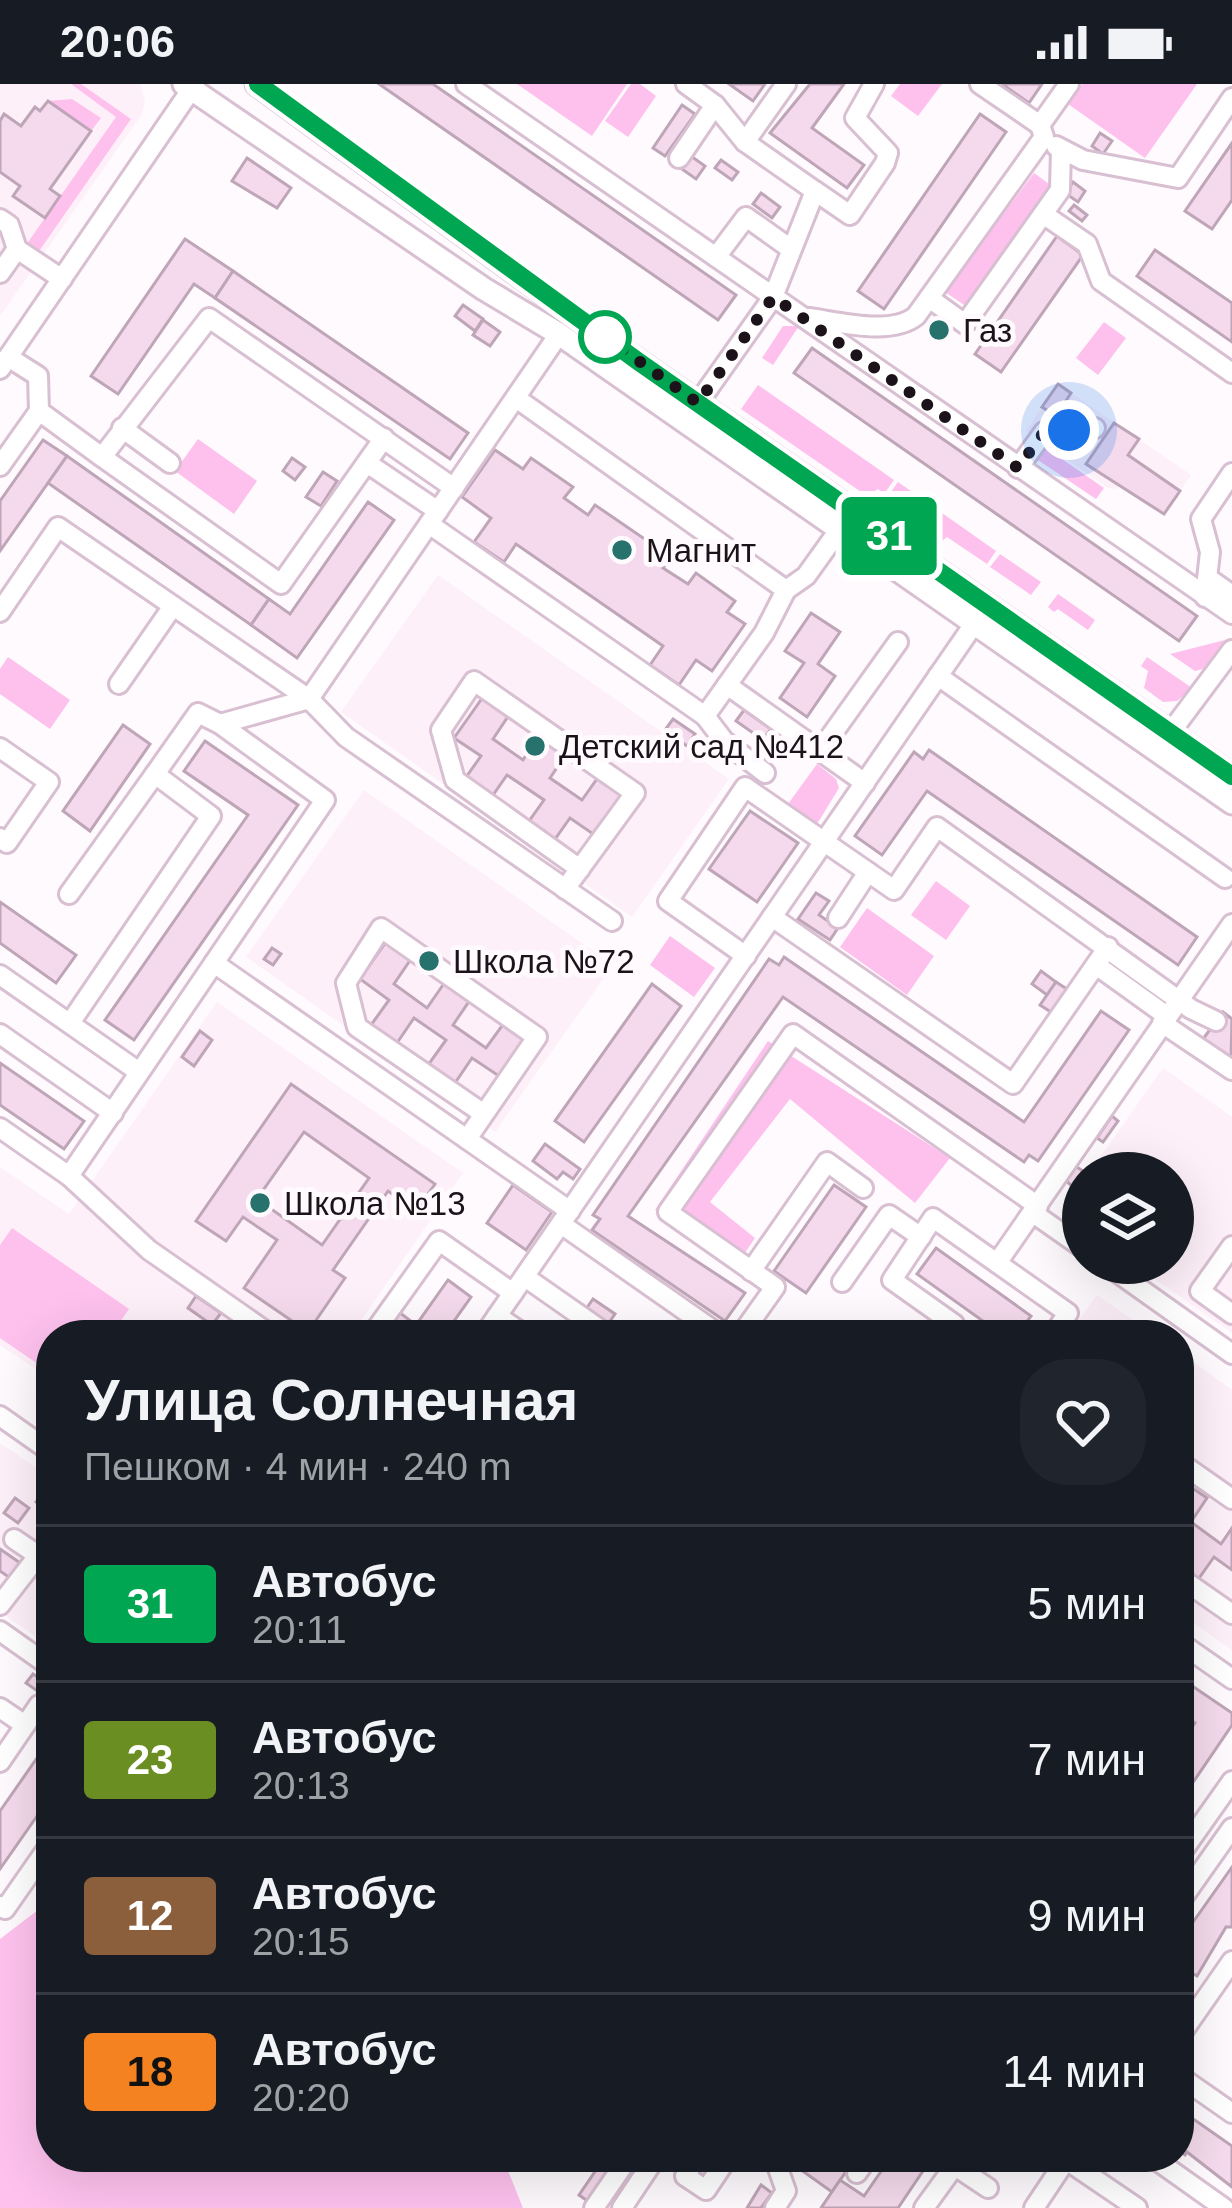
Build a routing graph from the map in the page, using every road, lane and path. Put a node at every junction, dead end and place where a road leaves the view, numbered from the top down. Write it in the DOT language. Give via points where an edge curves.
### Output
graph roads {
  1 [pos="257,84"];
  2 [pos="466,84"];
  3 [pos="686,84"];
  4 [pos="786,84"];
  5 [pos="874,84"];
  6 [pos="980,84"];
  7 [pos="1069,84"];
  8 [pos="190,86"];
  9 [pos="1232,98"];
  10 [pos="715,105"];
  11 [pos="1049,137"];
  12 [pos="746,142"];
  13 [pos="679,158"];
  14 [pos="815,191"];
  15 [pos="1043,214"];
  16 [pos="0,219"];
  17 [pos="17,249"];
  18 [pos="791,249"];
  19 [pos="716,256"];
  20 [pos="452,266"];
  21 [pos="512,271"];
  22 [pos="0,273"];
  23 [pos="62,279"];
  24 [pos="773,297"];
  25 [pos="928,298"];
  26 [pos="804,317"];
  27 [pos="559,334"];
  28 [pos="4,363"];
  29 [pos="1232,373"];
  30 [pos="516,398"];
  31 [pos="698,403"];
  32 [pos="39,411"];
  33 [pos="684,422"];
  34 [pos="122,428"];
  35 [pos="1095,428"];
  36 [pos="384,438"];
  37 [pos="102,457"];
  38 [pos="738,459"];
  39 [pos="783,462"];
  40 [pos="170,463"];
  41 [pos="367,463"];
  42 [pos="0,466"];
  43 [pos="1018,468"];
  44 [pos="1232,472"];
  45 [pos="454,488"];
  46 [pos="433,518"];
  47 [pos="838,530"];
  48 [pos="1207,587"];
  49 [pos="785,590"];
  50 [pos="1232,595"];
  51 [pos="173,606"];
  52 [pos="0,612"];
  53 [pos="1232,614"];
  54 [pos="974,624"];
  55 [pos="898,642"];
  56 [pos="1232,650"];
  57 [pos="938,676"];
  58 [pos="1057,682"];
  59 [pos="118,684"];
  60 [pos="727,686"];
  61 [pos="308,699"];
  62 [pos="705,716"];
  63 [pos="220,724"];
  64 [pos="1170,733"];
  65 [pos="0,748"];
  66 [pos="820,752"];
  67 [pos="1199,753"];
  68 [pos="765,773"];
  69 [pos="154,774"];
  70 [pos="1232,776"];
  71 [pos="865,783"];
  72 [pos="1232,803"];
  73 [pos="0,838"];
  74 [pos="824,842"];
  75 [pos="580,869"];
  76 [pos="868,872"];
  77 [pos="1225,878"];
  78 [pos="566,889"];
  79 [pos="69,894"];
  80 [pos="772,917"];
  81 [pos="838,918"];
  82 [pos="612,921"];
  83 [pos="1232,924"];
  84 [pos="1108,947"];
  85 [pos="746,956"];
  86 [pos="214,963"];
  87 [pos="1096,965"];
  88 [pos="0,975"];
  89 [pos="1170,1012"];
  90 [pos="70,1024"];
  91 [pos="1212,1027"];
  92 [pos="0,1034"];
  93 [pos="1232,1070"];
  94 [pos="139,1072"];
  95 [pos="113,1113"];
  96 [pos="484,1114"];
  97 [pos="0,1128"];
  98 [pos="466,1139"];
  99 [pos="69,1176"];
  100 [pos="863,1188"];
  101 [pos="1036,1209"];
  102 [pos="565,1217"];
  103 [pos="1062,1231"];
  104 [pos="921,1237"];
  105 [pos="1232,1246"];
  106 [pos="997,1263"];
  107 [pos="751,1270"];
  108 [pos="842,1282"];
  109 [pos="1134,1284"];
  110 [pos="519,1285"];
  111 [pos="1232,1314"];
  112 [pos="497,1316"];
  113 [pos="249,1320"];
  114 [pos="383,1320"];
  115 [pos="494,1320"];
  116 [pos="503,1320"];
  117 [pos="581,1320"];
  118 [pos="700,1320"];
  119 [pos="752,1320"];
  120 [pos="947,1320"];
  121 [pos="1062,1320"];
  122 [pos="1184,1320"];
  123 [pos="1194,1327"];
  124 [pos="1232,1354"];
  125 [pos="0,1416"];
  126 [pos="36,1441"];
  127 [pos="1194,1472"];
  128 [pos="1232,1499"];
  129 [pos="14,1539"];
  130 [pos="36,1554"];
  131 [pos="36,1559"];
  132 [pos="1194,1587"];
  133 [pos="2,1597"];
  134 [pos="1232,1614"];
  135 [pos="0,1631"];
  136 [pos="1194,1652"];
  137 [pos="36,1656"];
  138 [pos="1232,1679"];
  139 [pos="0,1708"];
  140 [pos="36,1709"];
  141 [pos="25,1725"];
  142 [pos="0,1762"];
  143 [pos="1232,1781"];
  144 [pos="1194,1825"];
  145 [pos="1232,1828"];
  146 [pos="1194,1841"];
  147 [pos="1213,1854"];
  148 [pos="36,1865"];
  149 [pos="1194,1881"];
  150 [pos="0,1906"];
  151 [pos="1232,1961"];
  152 [pos="1194,2015"];
  153 [pos="1194,2086"];
  154 [pos="1232,2113"];
  155 [pos="619,2172"];
  156 [pos="646,2172"];
  157 [pos="689,2172"];
  158 [pos="718,2172"];
  159 [pos="779,2172"];
  160 [pos="950,2172"];
  161 [pos="970,2172"];
  162 [pos="1056,2172"];
  163 [pos="1084,2172"];
  164 [pos="1173,2172"];
  165 [pos="988,2188"];
  166 [pos="594,2208"];
  167 [pos="622,2208"];
  168 [pos="776,2208"];
  169 [pos="925,2208"];
  170 [pos="1034,2208"];
  171 [pos="1137,2208"];
  172 [pos="1224,2208"];
  1 -- 21 [label="main road"];
  2 -- 19 [label="street"];
  3 -- 10 [label="street"];
  4 -- 12 [label="street"];
  5 -- 14 [label="street" via="855,118 888,153 885,163 850,215"];
  6 -- 11 [label="street"];
  7 -- 11 [label="street"];
  8 -- 20 [label="main road"];
  8 -- 23 [label="street"];
  9 -- 11 [label="street" via="1178,178 1083,160"];
  10 -- 12 [label="street"];
  10 -- 13 [label="street"];
  11 -- 15 [label="street" via="1060,190"];
  11 -- 25 [label="street"];
  12 -- 14 [label="street"];
  14 -- 18 [label="street"];
  15 -- 25 [label="street" via="965,324"];
  15 -- 29 [label="street" via="1087,244 1101,281"];
  16 -- 17 [label="street"];
  17 -- 22 [label="street"];
  17 -- 23 [label="street"];
  18 -- 19 [label="street" via="746,217"];
  18 -- 24 [label="street"];
  19 -- 24 [label="street"];
  20 -- 21 [label="main road" via="506,287"];
  20 -- 27 [label="main road"];
  21 -- 31 [label="main road"];
  23 -- 28 [label="street"];
  24 -- 26 [label="street"];
  24 -- 31 [label="street"];
  25 -- 26 [label="street" via="904,326"];
  26 -- 43 [label="street"];
  27 -- 30 [label="street"];
  27 -- 33 [label="main road"];
  28 -- 32 [label="street" via="38,376"];
  30 -- 45 [label="street"];
  30 -- 49 [label="street"];
  31 -- 33 [label="main road"];
  31 -- 39 [label="main road"];
  32 -- 37 [label="street"];
  32 -- 42 [label="street"];
  33 -- 38 [label="main road"];
  34 -- 36 [label="street" via="209,318"];
  34 -- 37 [label="street"];
  34 -- 40 [label="street"];
  35 -- 43 [label="street" via="1044,432"];
  36 -- 41 [label="street"];
  36 -- 45 [label="street"];
  37 -- 41 [label="street" via="281,584"];
  38 -- 39 [label="main road" via="730,448 739,441"];
  38 -- 47 [label="main road"];
  39 -- 64 [label="main road"];
  41 -- 46 [label="street"];
  43 -- 48 [label="street"];
  44 -- 48 [label="street" via="1201,519"];
  45 -- 46 [label="street"];
  46 -- 61 [label="street"];
  46 -- 62 [label="street"];
  47 -- 49 [label="street" via="806,576"];
  47 -- 54 [label="main road"];
  48 -- 50 [label="street"];
  48 -- 53 [label="street"];
  49 -- 60 [label="street"];
  51 -- 52 [label="street" via="58,527"];
  51 -- 59 [label="street"];
  51 -- 61 [label="street"];
  54 -- 57 [label="street"];
  54 -- 58 [label="main road"];
  55 -- 66 [label="street"];
  56 -- 64 [label="street"];
  57 -- 71 [label="street"];
  57 -- 77 [label="street"];
  58 -- 67 [label="main road" via="1058,668"];
  58 -- 72 [label="main road"];
  60 -- 62 [label="street"];
  60 -- 66 [label="street"];
  61 -- 63 [label="street"];
  61 -- 78 [label="street" via="346,737"];
  62 -- 68 [label="street"];
  63 -- 69 [label="street" via="198,713"];
  63 -- 86 [label="street" via="326,800"];
  64 -- 67 [label="main road"];
  65 -- 73 [label="street" via="49,782 7,843"];
  66 -- 71 [label="street"];
  67 -- 70 [label="main road"];
  69 -- 79 [label="street"];
  69 -- 90 [label="street" via="211,816"];
  71 -- 74 [label="street"];
  74 -- 76 [label="street"];
  74 -- 80 [label="street"];
  74 -- 85 [label="street" via="745,787 668,901"];
  75 -- 75 [label="street" via="635,793 474,681 441,730 455,780"];
  75 -- 78 [label="street"];
  76 -- 81 [label="street"];
  76 -- 84 [label="street" via="894,890 937,827"];
  78 -- 82 [label="street"];
  80 -- 85 [label="street"];
  80 -- 87 [label="street" via="1013,1084"];
  83 -- 89 [label="street"];
  84 -- 87 [label="street"];
  84 -- 89 [label="street"];
  85 -- 102 [label="street"];
  86 -- 94 [label="street"];
  86 -- 98 [label="street"];
  87 -- 89 [label="street"];
  88 -- 90 [label="street"];
  89 -- 91 [label="street"];
  89 -- 93 [label="street"];
  89 -- 101 [label="street"];
  90 -- 94 [label="street"];
  92 -- 95 [label="street"];
  94 -- 95 [label="street"];
  95 -- 99 [label="street"];
  96 -- 96 [label="street" via="537,1037 381,928 346,983 358,1027"];
  96 -- 98 [label="street"];
  97 -- 99 [label="street"];
  98 -- 102 [label="street"];
  99 -- 113 [label="street" via="149,1250"];
  100 -- 107 [label="street" via="827,1162"];
  101 -- 103 [label="street"];
  101 -- 106 [label="street"];
  101 -- 107 [label="street" via="793,1034 668,1212"];
  102 -- 110 [label="street"];
  102 -- 118 [label="street"];
  104 -- 106 [label="street" via="933,1219"];
  104 -- 108 [label="street" via="889,1215"];
  104 -- 120 [label="street" via="892,1280"];
  105 -- 111 [label="street" via="1200,1291"];
  106 -- 121 [label="street" via="1068,1312"];
  107 -- 119 [label="street" via="775,1287"];
  109 -- 122 [label="street"];
  110 -- 112 [label="street"];
  110 -- 114 [label="street" via="440,1241"];
  110 -- 117 [label="street"];
  112 -- 115 [label="street"];
  112 -- 116 [label="street"];
  123 -- 124 [label="street"];
  125 -- 126 [label="street"];
  127 -- 128 [label="street"];
  129 -- 130 [label="street"];
  131 -- 133 [label="street"];
  132 -- 134 [label="street"];
  135 -- 137 [label="street"];
  136 -- 138 [label="street"];
  139 -- 141 [label="street"];
  140 -- 141 [label="street"];
  141 -- 142 [label="street"];
  143 -- 144 [label="street"];
  145 -- 147 [label="street"];
  146 -- 147 [label="street"];
  147 -- 149 [label="street"];
  148 -- 150 [label="street"];
  151 -- 152 [label="street"];
  153 -- 154 [label="street"];
  155 -- 166 [label="street"];
  156 -- 167 [label="street"];
  157 -- 158 [label="street" via="706,2190"];
  159 -- 168 [label="street" via="786,2191"];
  160 -- 169 [label="street"];
  161 -- 165 [label="street"];
  162 -- 170 [label="street"];
  163 -- 171 [label="street"];
  164 -- 172 [label="street"];
}
